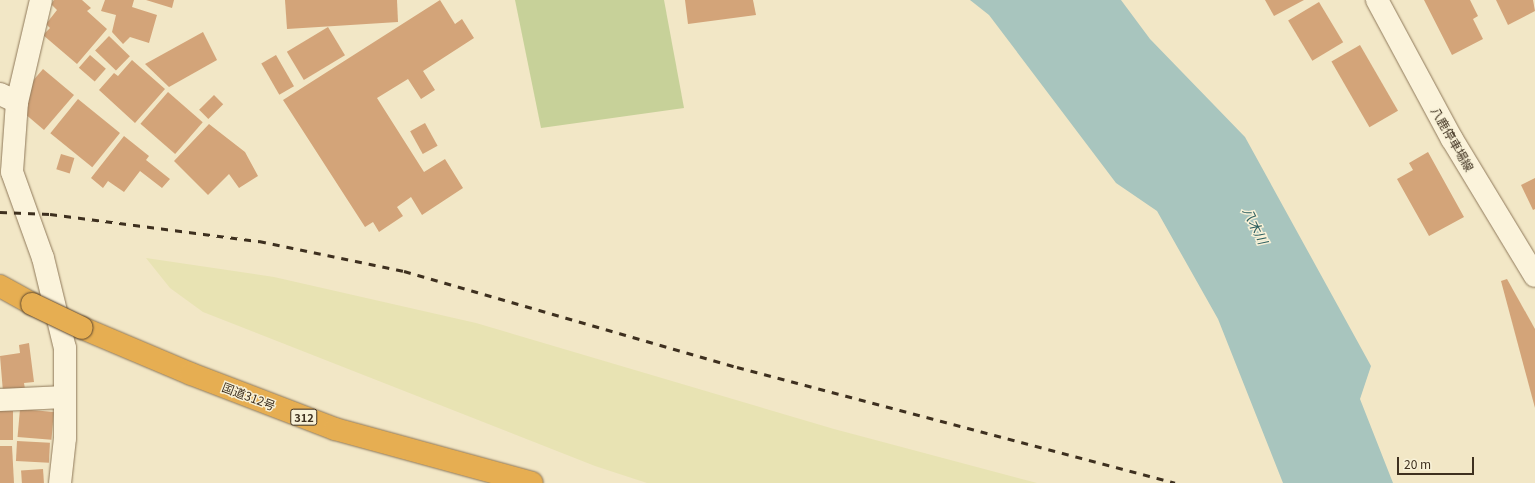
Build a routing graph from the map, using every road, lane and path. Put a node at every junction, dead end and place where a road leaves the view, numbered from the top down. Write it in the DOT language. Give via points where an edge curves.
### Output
graph roads {
  1 [pos="41,0"];
  2 [pos="1377,0"];
  3 [pos="9,98"];
  4 [pos="6,174"];
  5 [pos="1535,276"];
  6 [pos="0,286"];
  7 [pos="65,397"];
  8 [pos="0,400"];
  9 [pos="60,483"];
  10 [pos="532,483"];
  1 -- 3 [label="street"];
  2 -- 5 [label="street, 八鹿停車場線" via="1452,139"];
  3 -- 4 [label="street"];
  4 -- 7 [label="street" via="43,258 65,348"];
  6 -- 10 [label="highway, 国道312号 / 312, bridge" via="82,328 191,374 335,429"];
  7 -- 8 [label="street"];
  7 -- 9 [label="street" via="65,438"];
}
